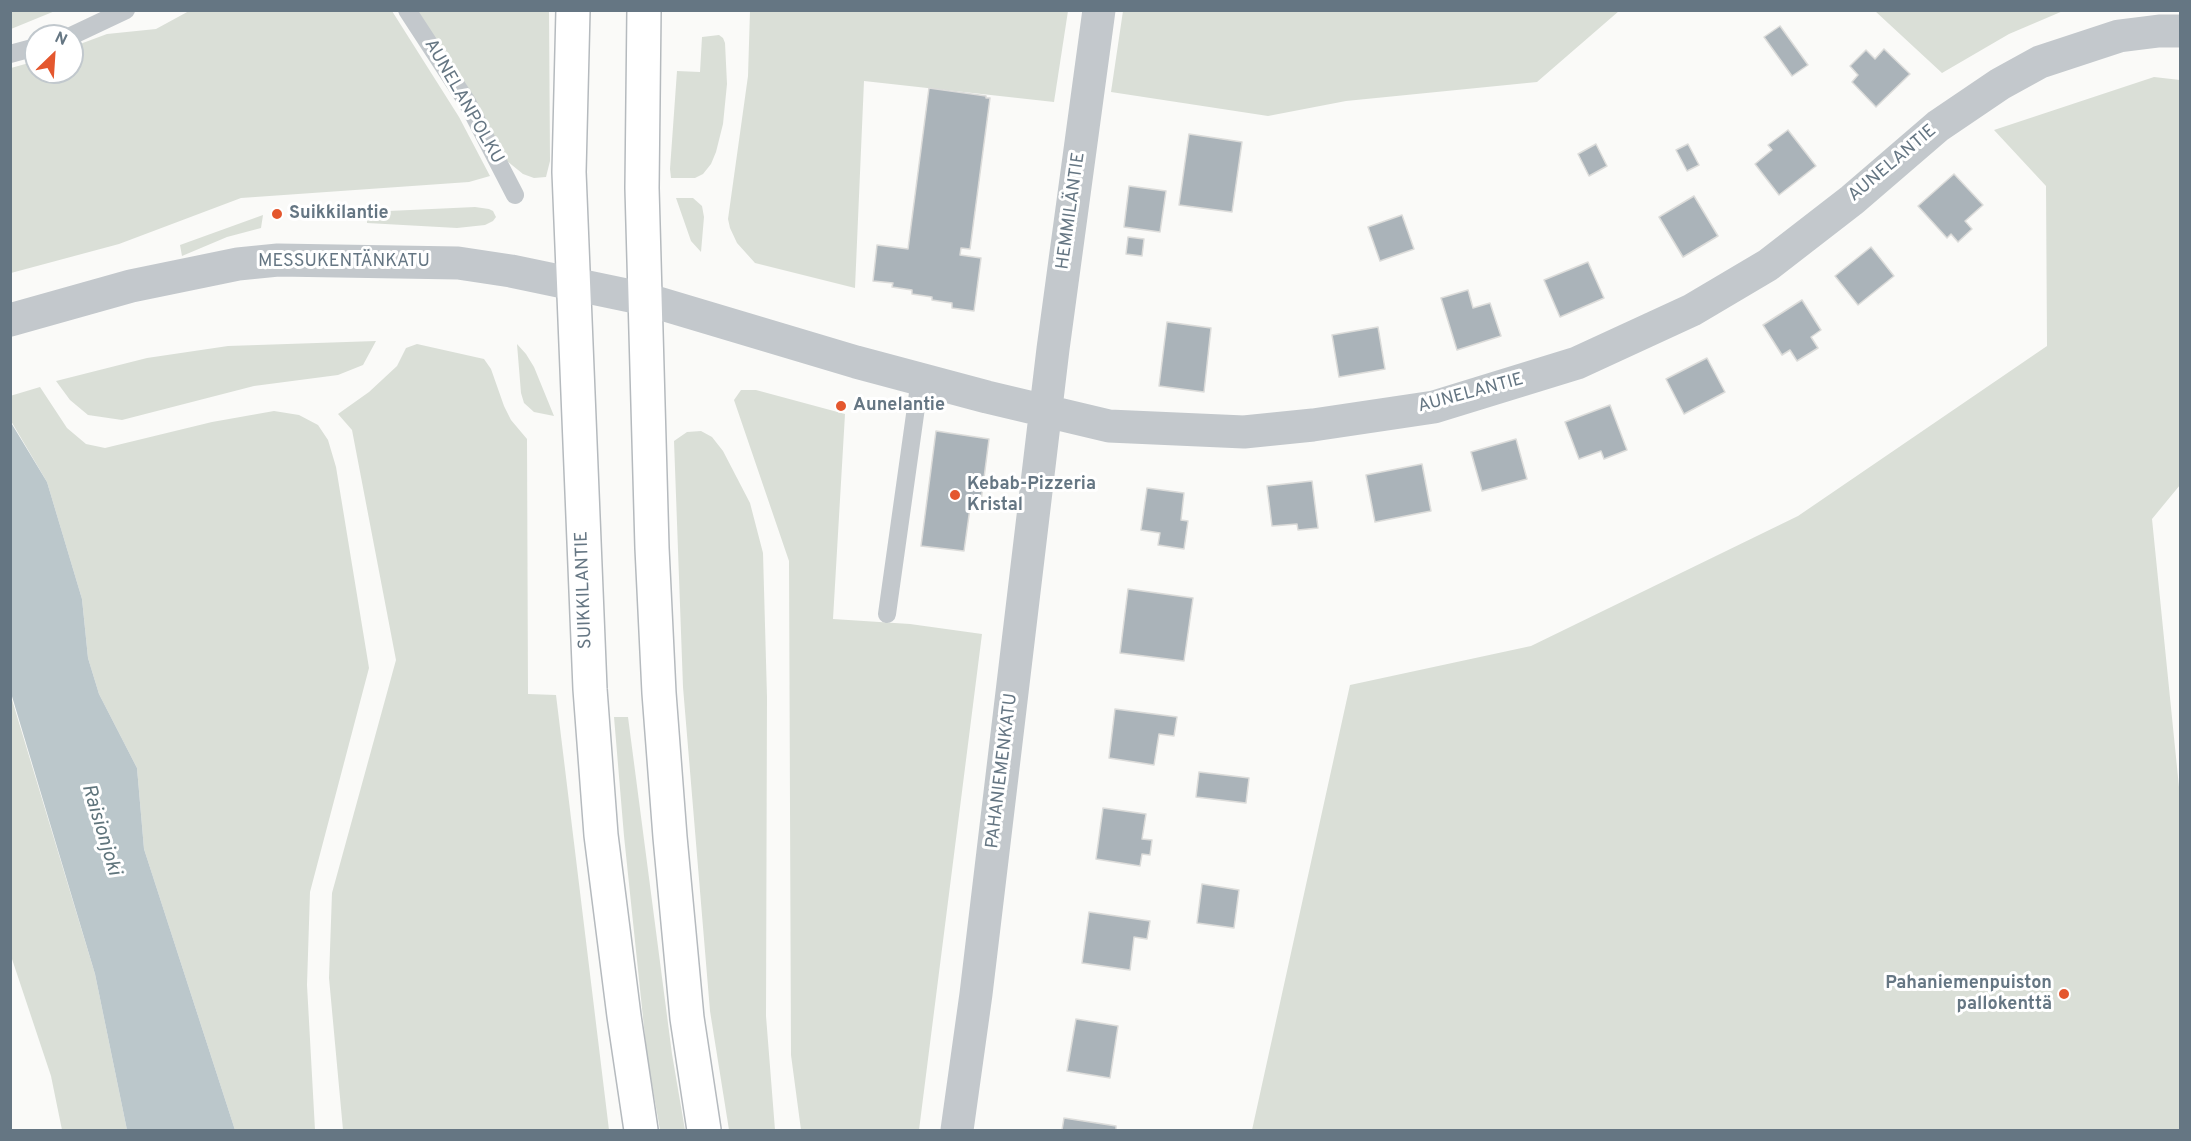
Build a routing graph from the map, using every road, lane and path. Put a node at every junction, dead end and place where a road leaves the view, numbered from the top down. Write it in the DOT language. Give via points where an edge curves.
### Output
graph roads {
  1 [pos="126,10"];
  2 [pos="407,10"];
  3 [pos="573,10"];
  4 [pos="644,10"];
  5 [pos="1099,10"];
  6 [pos="84,30"];
  7 [pos="2181,31"];
  8 [pos="515,195"];
  9 [pos="573,284"];
  10 [pos="645,299"];
  11 [pos="10,320"];
  12 [pos="920,379"];
  13 [pos="1046,411"];
  14 [pos="887,614"];
  15 [pos="641,1131"];
  16 [pos="704,1131"];
  17 [pos="957,1131"];
  1 -- 6 [label="lane"];
  2 -- 8 [label="lane, AUNELANPOLKU" via="467,102"];
  3 -- 9 [label="main road, SUIKKILANTIE" via="569,172"];
  4 -- 10 [label="main road"];
  5 -- 13 [label="street, HEMMILÄNTIE"];
  7 -- 13 [label="street, AUNELANTIE" via="2119,36 2040,62 1938,126 1852,200 1767,265 1692,310 1577,363 1434,407 1244,432 1109,426"];
  9 -- 10 [label="street, MESSUKENTÄNKATU"];
  9 -- 11 [label="street, MESSUKENTÄNKATU" via="458,262 295,260 238,264 131,286"];
  9 -- 15 [label="main road, SUIKKILANTIE" via="589,678 601,835"];
  10 -- 12 [label="street, AUNELANTIE"];
  10 -- 16 [label="main road" via="660,704 686,1007"];
  12 -- 13 [label="street, AUNELANTIE"];
  12 -- 14 [label="lane"];
  13 -- 17 [label="street, PAHANIEMENKATU"];
}
